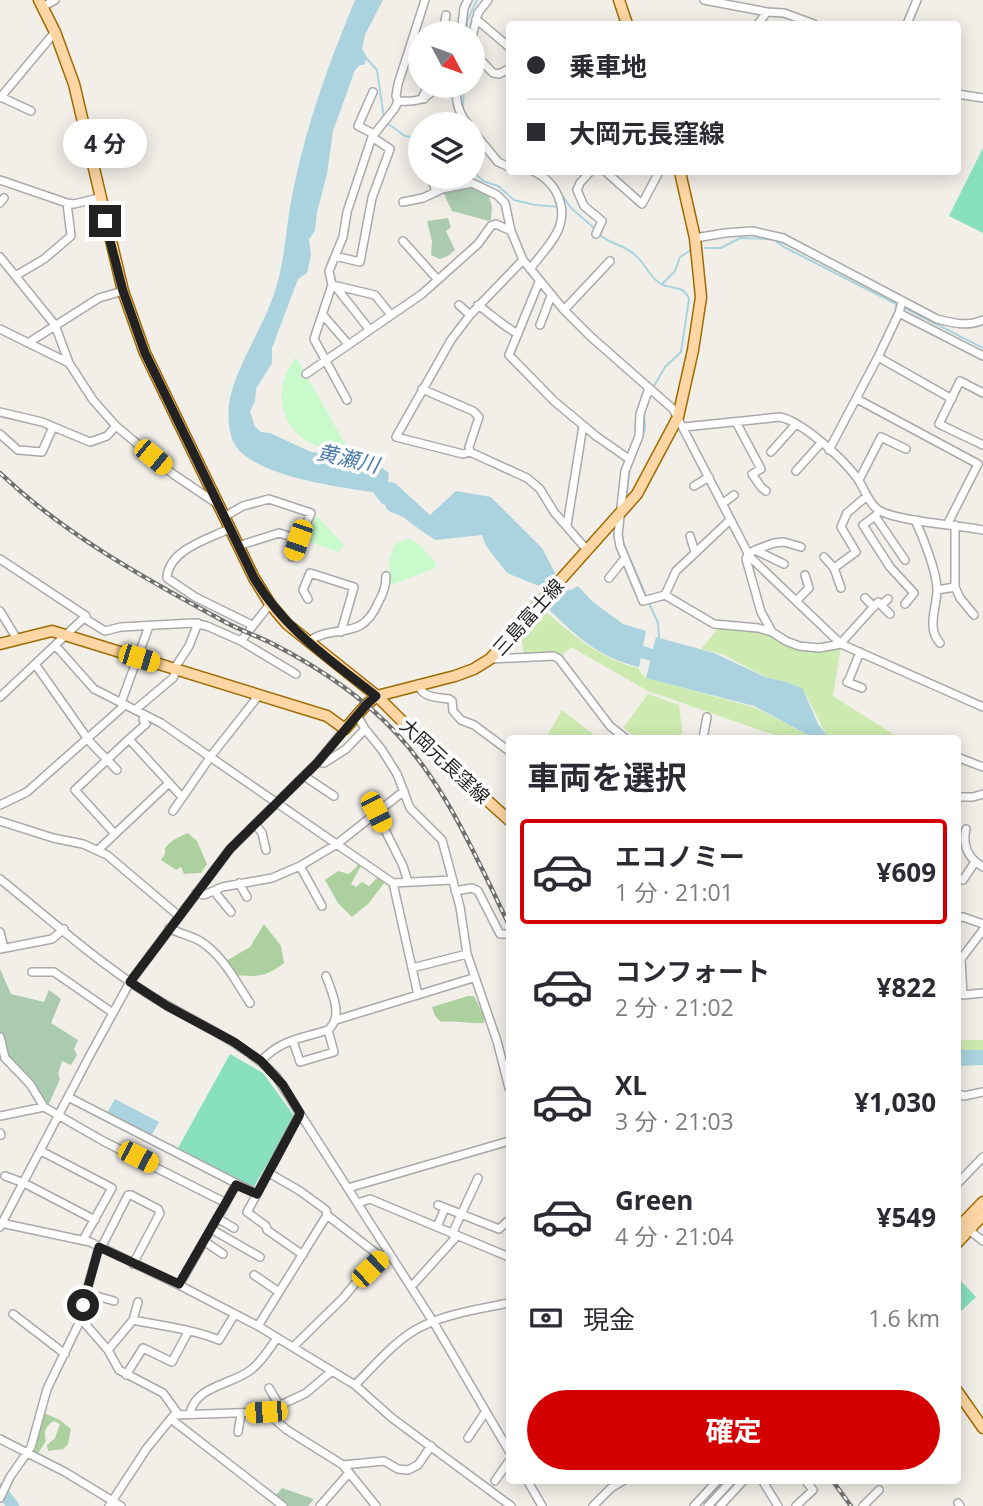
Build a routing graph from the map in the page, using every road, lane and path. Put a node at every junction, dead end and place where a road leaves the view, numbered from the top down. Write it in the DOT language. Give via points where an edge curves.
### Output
graph roads {
  1 [pos="55,0"];
  2 [pos="425,0"];
  3 [pos="468,0"];
  4 [pos="488,0"];
  5 [pos="619,0"];
  6 [pos="704,0"];
  7 [pos="917,0"];
  8 [pos="41,3"];
  9 [pos="767,12"];
  10 [pos="446,15"];
  11 [pos="476,19"];
  12 [pos="445,21"];
  13 [pos="462,21"];
  14 [pos="626,21"];
  15 [pos="760,21"];
  16 [pos="806,21"];
  17 [pos="908,21"];
  18 [pos="55,32"];
  19 [pos="506,44"];
  20 [pos="485,65"];
  21 [pos="506,70"];
  22 [pos="373,92"];
  23 [pos="961,95"];
  24 [pos="0,98"];
  25 [pos="983,98"];
  26 [pos="424,99"];
  27 [pos="398,101"];
  28 [pos="31,111"];
  29 [pos="373,135"];
  30 [pos="485,146"];
  31 [pos="506,166"];
  32 [pos="539,175"];
  33 [pos="588,175"];
  34 [pos="609,175"];
  35 [pos="657,175"];
  36 [pos="681,175"];
  37 [pos="0,180"];
  38 [pos="435,189"];
  39 [pos="436,192"];
  40 [pos="99,198"];
  41 [pos="403,202"];
  42 [pos="68,203"];
  43 [pos="511,231"];
  44 [pos="596,234"];
  45 [pos="695,238"];
  46 [pos="402,241"];
  47 [pos="335,256"];
  48 [pos="0,257"];
  49 [pos="523,260"];
  50 [pos="610,261"];
  51 [pos="530,269"];
  52 [pos="17,275"];
  53 [pos="438,280"];
  54 [pos="539,282"];
  55 [pos="335,286"];
  56 [pos="123,291"];
  57 [pos="551,296"];
  58 [pos="902,301"];
  59 [pos="459,305"];
  60 [pos="478,305"];
  61 [pos="564,310"];
  62 [pos="899,313"];
  63 [pos="470,314"];
  64 [pos="323,315"];
  65 [pos="391,315"];
  66 [pos="982,322"];
  67 [pos="55,325"];
  68 [pos="540,325"];
  69 [pos="0,329"];
  70 [pos="369,329"];
  71 [pos="518,334"];
  72 [pos="28,343"];
  73 [pos="348,344"];
  74 [pos="983,356"];
  75 [pos="878,357"];
  76 [pos="326,360"];
  77 [pos="69,363"];
  78 [pos="306,374"];
  79 [pos="649,388"];
  80 [pos="422,389"];
  81 [pos="983,393"];
  82 [pos="857,399"];
  83 [pos="952,399"];
  84 [pos="347,400"];
  85 [pos="0,412"];
  86 [pos="678,417"];
  87 [pos="736,422"];
  88 [pos="796,424"];
  89 [pos="116,426"];
  90 [pos="583,426"];
  91 [pos="53,427"];
  92 [pos="684,427"];
  93 [pos="0,434"];
  94 [pos="821,443"];
  95 [pos="983,445"];
  96 [pos="906,449"];
  97 [pos="829,450"];
  98 [pos="470,452"];
  99 [pos="771,452"];
  100 [pos="629,459"];
  101 [pos="796,471"];
  102 [pos="709,477"];
  103 [pos="859,480"];
  104 [pos="694,486"];
  105 [pos="766,491"];
  106 [pos="734,495"];
  107 [pos="867,496"];
  108 [pos="216,503"];
  109 [pos="722,504"];
  110 [pos="623,510"];
  111 [pos="877,513"];
  112 [pos="224,517"];
  113 [pos="730,520"];
  114 [pos="915,520"];
  115 [pos="951,524"];
  116 [pos="566,525"];
  117 [pos="229,529"];
  118 [pos="983,530"];
  119 [pos="690,536"];
  120 [pos="298,540"];
  121 [pos="238,546"];
  122 [pos="801,547"];
  123 [pos="695,552"];
  124 [pos="752,552"];
  125 [pos="584,554"];
  126 [pos="292,557"];
  127 [pos="824,557"];
  128 [pos="0,558"];
  129 [pos="625,558"];
  130 [pos="905,560"];
  131 [pos="783,564"];
  132 [pos="834,568"];
  133 [pos="805,575"];
  134 [pos="386,576"];
  135 [pos="609,578"];
  136 [pos="955,587"];
  137 [pos="841,588"];
  138 [pos="937,590"];
  139 [pos="665,595"];
  140 [pos="865,598"];
  141 [pos="308,599"];
  142 [pos="888,599"];
  143 [pos="796,600"];
  144 [pos="270,604"];
  145 [pos="905,604"];
  146 [pos="878,606"];
  147 [pos="0,611"];
  148 [pos="890,614"];
  149 [pos="974,615"];
  150 [pos="84,618"];
  151 [pos="198,623"];
  152 [pos="252,625"];
  153 [pos="149,626"];
  154 [pos="341,632"];
  155 [pos="772,632"];
  156 [pos="66,635"];
  157 [pos="17,639"];
  158 [pos="241,641"];
  159 [pos="308,642"];
  160 [pos="841,643"];
  161 [pos="940,643"];
  162 [pos="0,644"];
  163 [pos="55,645"];
  164 [pos="860,652"];
  165 [pos="139,658"];
  166 [pos="490,659"];
  167 [pos="35,664"];
  168 [pos="176,669"];
  169 [pos="296,674"];
  170 [pos="418,684"];
  171 [pos="862,688"];
  172 [pos="259,695"];
  173 [pos="376,696"];
  174 [pos="0,697"];
  175 [pos="123,704"];
  176 [pos="983,707"];
  177 [pos="135,710"];
  178 [pos="145,715"];
  179 [pos="357,715"];
  180 [pos="707,717"];
  181 [pos="345,729"];
  182 [pos="365,729"];
  183 [pos="621,735"];
  184 [pos="704,735"];
  185 [pos="88,738"];
  186 [pos="129,739"];
  187 [pos="506,749"];
  188 [pos="211,756"];
  189 [pos="107,759"];
  190 [pos="961,759"];
  191 [pos="318,762"];
  192 [pos="983,767"];
  193 [pos="117,770"];
  194 [pos="304,776"];
  195 [pos="169,783"];
  196 [pos="404,792"];
  197 [pos="983,794"];
  198 [pos="334,796"];
  199 [pos="182,797"];
  200 [pos="961,797"];
  201 [pos="276,802"];
  202 [pos="0,805"];
  203 [pos="173,811"];
  204 [pos="376,812"];
  205 [pos="506,817"];
  206 [pos="0,821"];
  207 [pos="255,824"];
  208 [pos="965,829"];
  209 [pos="115,834"];
  210 [pos="337,844"];
  211 [pos="99,850"];
  212 [pos="266,850"];
  213 [pos="975,862"];
  214 [pos="300,866"];
  215 [pos="983,867"];
  216 [pos="452,880"];
  217 [pos="963,880"];
  218 [pos="1,882"];
  219 [pos="408,882"];
  220 [pos="239,883"];
  221 [pos="393,883"];
  222 [pos="214,891"];
  223 [pos="455,891"];
  224 [pos="196,893"];
  225 [pos="247,897"];
  226 [pos="322,906"];
  227 [pos="231,912"];
  228 [pos="179,916"];
  229 [pos="961,917"];
  230 [pos="983,924"];
  231 [pos="169,928"];
  232 [pos="64,929"];
  233 [pos="983,930"];
  234 [pos="0,932"];
  235 [pos="506,934"];
  236 [pos="2,949"];
  237 [pos="467,954"];
  238 [pos="412,968"];
  239 [pos="32,972"];
  240 [pos="326,976"];
  241 [pos="473,978"];
  242 [pos="130,982"];
  243 [pos="983,993"];
  244 [pos="418,995"];
  245 [pos="250,1003"];
  246 [pos="113,1013"];
  247 [pos="336,1020"];
  248 [pos="328,1030"];
  249 [pos="0,1037"];
  250 [pos="293,1041"];
  251 [pos="2,1059"];
  252 [pos="261,1061"];
  253 [pos="506,1076"];
  254 [pos="983,1092"];
  255 [pos="961,1095"];
  256 [pos="68,1097"];
  257 [pos="44,1107"];
  258 [pos="300,1113"];
  259 [pos="0,1116"];
  260 [pos="59,1116"];
  261 [pos="506,1142"];
  262 [pos="41,1151"];
  263 [pos="983,1157"];
  264 [pos="269,1173"];
  265 [pos="5,1176"];
  266 [pos="478,1178"];
  267 [pos="961,1180"];
  268 [pos="24,1183"];
  269 [pos="236,1185"];
  270 [pos="348,1188"];
  271 [pos="257,1194"];
  272 [pos="983,1202"];
  273 [pos="226,1203"];
  274 [pos="358,1203"];
  275 [pos="460,1214"];
  276 [pos="327,1215"];
  277 [pos="983,1215"];
  278 [pos="217,1218"];
  279 [pos="95,1220"];
  280 [pos="506,1223"];
  281 [pos="1,1224"];
  282 [pos="961,1226"];
  283 [pos="437,1227"];
  284 [pos="233,1228"];
  285 [pos="211,1229"];
  286 [pos="454,1235"];
  287 [pos="983,1239"];
  288 [pos="83,1240"];
  289 [pos="204,1241"];
  290 [pos="100,1247"];
  291 [pos="223,1254"];
  292 [pos="303,1255"];
  293 [pos="385,1255"];
  294 [pos="506,1256"];
  295 [pos="260,1257"];
  296 [pos="133,1264"];
  297 [pos="254,1275"];
  298 [pos="179,1284"];
  299 [pos="411,1287"];
  300 [pos="279,1292"];
  301 [pos="86,1293"];
  302 [pos="114,1301"];
  303 [pos="138,1303"];
  304 [pos="506,1304"];
  305 [pos="13,1314"];
  306 [pos="235,1314"];
  307 [pos="81,1320"];
  308 [pos="133,1320"];
  309 [pos="434,1323"];
  310 [pos="258,1326"];
  311 [pos="188,1332"];
  312 [pos="277,1338"];
  313 [pos="293,1347"];
  314 [pos="108,1350"];
  315 [pos="65,1354"];
  316 [pos="332,1371"];
  317 [pos="126,1375"];
  318 [pos="355,1385"];
  319 [pos="269,1388"];
  320 [pos="961,1397"];
  321 [pos="279,1405"];
  322 [pos="266,1412"];
  323 [pos="190,1413"];
  324 [pos="241,1414"];
  325 [pos="484,1414"];
  326 [pos="179,1415"];
  327 [pos="171,1419"];
  328 [pos="983,1428"];
  329 [pos="238,1432"];
  330 [pos="468,1438"];
  331 [pos="0,1439"];
  332 [pos="431,1446"];
  333 [pos="506,1446"];
  334 [pos="28,1454"];
  335 [pos="343,1465"];
  336 [pos="506,1465"];
  337 [pos="348,1474"];
  338 [pos="495,1481"];
  339 [pos="529,1484"];
  340 [pos="618,1484"];
  341 [pos="714,1484"];
  342 [pos="728,1484"];
  343 [pos="740,1484"];
  344 [pos="764,1484"];
  345 [pos="808,1484"];
  346 [pos="879,1490"];
  347 [pos="0,1498"];
  348 [pos="111,1503"];
  349 [pos="598,1504"];
  350 [pos="121,1506"];
  351 [pos="283,1506"];
  352 [pos="320,1506"];
  353 [pos="376,1506"];
  354 [pos="511,1506"];
  355 [pos="542,1506"];
  356 [pos="694,1506"];
  357 [pos="708,1506"];
  358 [pos="720,1506"];
  359 [pos="778,1506"];
  360 [pos="796,1506"];
  361 [pos="863,1506"];
  1 -- 8 [label="street"];
  2 -- 27 [label="street" via="398,85"];
  3 -- 13 [label="street"];
  4 -- 11 [label="street"];
  5 -- 14 [label="main road"];
  6 -- 9 [label="street"];
  7 -- 17 [label="street"];
  8 -- 18 [label="main road, 大岡元長窪線"];
  9 -- 15 [label="street"];
  9 -- 16 [label="street"];
  10 -- 12 [label="street"];
  11 -- 19 [label="street"];
  18 -- 24 [label="street"];
  18 -- 40 [label="main road, 大岡元長窪線" via="74,84"];
  20 -- 21 [label="street" via="493,73"];
  22 -- 29 [label="street" via="358,126"];
  23 -- 25 [label="street"];
  24 -- 28 [label="street"];
  26 -- 27 [label="street"];
  27 -- 29 [label="street"];
  29 -- 47 [label="street"];
  29 -- 47 [label="street" via="390,149 372,198 360,262"];
  30 -- 31 [label="street"];
  32 -- 51 [label="street" via="551,185 564,212 556,234"];
  33 -- 44 [label="street" via="577,190 584,206 602,221"];
  34 -- 35 [label="street" via="642,204"];
  36 -- 45 [label="main road, 三島富士線"];
  37 -- 42 [label="street"];
  38 -- 39 [label="street"];
  39 -- 41 [label="street"];
  39 -- 43 [label="street" via="472,183 505,203"];
  40 -- 42 [label="street"];
  40 -- 56 [label="main road, 大岡元長窪線"];
  42 -- 52 [label="street" via="71,236"];
  43 -- 49 [label="street"];
  43 -- 53 [label="street" via="491,226"];
  45 -- 58 [label="street" via="752,231 783,238"];
  45 -- 86 [label="main road, 三島富士線" via="701,277 699,320"];
  46 -- 53 [label="street"];
  47 -- 55 [label="street" via="329,271"];
  48 -- 52 [label="street"];
  49 -- 51 [label="street"];
  49 -- 60 [label="street"];
  50 -- 61 [label="street"];
  51 -- 54 [label="street"];
  52 -- 67 [label="street"];
  53 -- 65 [label="street"];
  54 -- 57 [label="street"];
  54 -- 71 [label="street"];
  55 -- 64 [label="street"];
  55 -- 65 [label="street" via="375,295"];
  55 -- 70 [label="street"];
  56 -- 67 [label="street" via="99,298"];
  56 -- 108 [label="main road, 大岡元長窪線" via="145,353"];
  57 -- 61 [label="street"];
  57 -- 68 [label="street"];
  58 -- 62 [label="street"];
  58 -- 66 [label="street" via="937,319 973,325"];
  59 -- 63 [label="street"];
  60 -- 63 [label="street"];
  60 -- 71 [label="street"];
  61 -- 79 [label="street"];
  62 -- 74 [label="street"];
  62 -- 75 [label="street"];
  63 -- 80 [label="street"];
  64 -- 73 [label="street"];
  64 -- 76 [label="street" via="314,339"];
  65 -- 70 [label="street"];
  67 -- 72 [label="street"];
  67 -- 77 [label="street"];
  69 -- 72 [label="street"];
  70 -- 73 [label="street"];
  71 -- 90 [label="street" via="509,355"];
  72 -- 77 [label="street"];
  73 -- 76 [label="street"];
  75 -- 82 [label="street"];
  75 -- 83 [label="street"];
  76 -- 78 [label="street"];
  76 -- 84 [label="street"];
  77 -- 89 [label="street"];
  79 -- 86 [label="street"];
  79 -- 100 [label="street"];
  80 -- 98 [label="street" via="479,417"];
  80 -- 98 [label="street" via="396,437"];
  81 -- 83 [label="street" via="960,381"];
  82 -- 97 [label="street"];
  82 -- 115 [label="street" via="978,464"];
  83 -- 95 [label="street" via="939,424"];
  85 -- 91 [label="street"];
  86 -- 92 [label="street"];
  86 -- 110 [label="main road, 三島富士線" via="644,484"];
  87 -- 88 [label="street" via="780,417"];
  87 -- 92 [label="street"];
  87 -- 105 [label="street" via="761,469 752,474"];
  88 -- 94 [label="street"];
  88 -- 99 [label="street"];
  89 -- 91 [label="street" via="107,436 90,442"];
  89 -- 108 [label="street"];
  90 -- 100 [label="street"];
  90 -- 116 [label="street"];
  91 -- 93 [label="street" via="42,452 18,450"];
  92 -- 102 [label="street"];
  94 -- 97 [label="street"];
  94 -- 101 [label="street"];
  96 -- 103 [label="street" via="881,437"];
  97 -- 103 [label="street"];
  98 -- 116 [label="street" via="527,478"];
  100 -- 110 [label="street"];
  102 -- 104 [label="street"];
  102 -- 109 [label="street"];
  103 -- 107 [label="street"];
  106 -- 109 [label="street"];
  107 -- 111 [label="street"];
  107 -- 132 [label="street" via="847,513 841,527 856,552"];
  108 -- 112 [label="main road, 大岡元長窪線"];
  109 -- 113 [label="street"];
  110 -- 125 [label="main road, 三島富士線"];
  110 -- 129 [label="street" via="618,535"];
  111 -- 114 [label="street"];
  111 -- 130 [label="street"];
  111 -- 145 [label="street" via="863,525 890,567 914,593"];
  112 -- 117 [label="main road, 大岡元長窪線"];
  112 -- 120 [label="street" via="243,506 273,499 311,513"];
  113 -- 123 [label="street"];
  113 -- 124 [label="street"];
  114 -- 115 [label="street"];
  114 -- 138 [label="street"];
  115 -- 118 [label="street"];
  115 -- 136 [label="street"];
  116 -- 125 [label="street"];
  117 -- 121 [label="main road, 大岡元長窪線"];
  117 -- 152 [label="street" via="182,553 169,566 167,579"];
  119 -- 123 [label="street"];
  120 -- 121 [label="street" via="279,533"];
  120 -- 126 [label="street"];
  121 -- 144 [label="main road, 大岡元長窪線"];
  122 -- 124 [label="street" via="784,542"];
  123 -- 139 [label="street" via="676,571"];
  124 -- 131 [label="street"];
  124 -- 143 [label="street"];
  124 -- 155 [label="street" via="746,559 749,577"];
  125 -- 166 [label="main road, 三島富士線"];
  127 -- 132 [label="street"];
  128 -- 150 [label="street"];
  129 -- 135 [label="street"];
  129 -- 139 [label="street" via="643,601"];
  132 -- 137 [label="street"];
  133 -- 143 [label="street" via="809,588"];
  134 -- 154 [label="street" via="370,620"];
  136 -- 138 [label="street"];
  136 -- 149 [label="street"];
  138 -- 161 [label="street" via="931,625"];
  139 -- 155 [label="street" via="714,624"];
  140 -- 146 [label="street"];
  141 -- 154 [label="street" via="303,590 310,573 354,587"];
  142 -- 146 [label="street"];
  143 -- 160 [label="street"];
  144 -- 152 [label="street"];
  144 -- 159 [label="main road, 大岡元長窪線"];
  146 -- 148 [label="street"];
  146 -- 160 [label="street"];
  147 -- 157 [label="street"];
  150 -- 153 [label="street" via="105,631"];
  150 -- 156 [label="street"];
  151 -- 153 [label="street"];
  151 -- 158 [label="street"];
  151 -- 168 [label="street"];
  152 -- 158 [label="street"];
  153 -- 165 [label="street"];
  154 -- 159 [label="street"];
  155 -- 160 [label="street" via="799,646"];
  156 -- 157 [label="main road" via="47,631"];
  156 -- 163 [label="street"];
  156 -- 165 [label="main road"];
  157 -- 162 [label="main road"];
  158 -- 169 [label="street"];
  159 -- 173 [label="main road, 大岡元長窪線"];
  160 -- 164 [label="street"];
  163 -- 167 [label="street"];
  163 -- 175 [label="street" via="94,689"];
  164 -- 171 [label="street" via="846,682"];
  164 -- 176 [label="street"];
  165 -- 168 [label="main road"];
  165 -- 175 [label="street"];
  166 -- 170 [label="main road, 三島富士線" via="474,669"];
  166 -- 183 [label="street" via="554,656"];
  167 -- 174 [label="street"];
  167 -- 185 [label="street"];
  168 -- 172 [label="main road"];
  168 -- 177 [label="street" via="173,678"];
  170 -- 173 [label="main road, 三島富士線"];
  170 -- 187 [label="street" via="426,695 452,701 461,720"];
  172 -- 181 [label="main road" via="327,716"];
  172 -- 188 [label="street"];
  173 -- 179 [label="main road, 三島富士線"];
  173 -- 205 [label="main road, 大岡元長窪線"];
  175 -- 177 [label="street"];
  175 -- 185 [label="street"];
  177 -- 178 [label="street"];
  178 -- 186 [label="street" via="146,724"];
  178 -- 188 [label="street"];
  179 -- 181 [label="main road, 三島富士線"];
  179 -- 182 [label="street"];
  180 -- 184 [label="street"];
  181 -- 191 [label="street"];
  182 -- 191 [label="street" via="334,757"];
  182 -- 196 [label="street" via="397,774"];
  185 -- 189 [label="street"];
  185 -- 202 [label="street" via="27,792"];
  186 -- 189 [label="street"];
  186 -- 195 [label="street"];
  188 -- 199 [label="street"];
  188 -- 201 [label="street"];
  189 -- 193 [label="street"];
  189 -- 209 [label="street" via="75,790"];
  190 -- 192 [label="street"];
  191 -- 194 [label="street"];
  194 -- 198 [label="street"];
  194 -- 201 [label="street"];
  195 -- 199 [label="street"];
  195 -- 209 [label="street"];
  196 -- 204 [label="street"];
  196 -- 216 [label="street" via="411,808 442,840"];
  197 -- 200 [label="street"];
  199 -- 203 [label="street"];
  201 -- 207 [label="street"];
  201 -- 210 [label="street"];
  204 -- 210 [label="street"];
  204 -- 219 [label="street"];
  206 -- 211 [label="street"];
  207 -- 212 [label="street"];
  207 -- 224 [label="street"];
  208 -- 213 [label="street" via="965,848"];
  209 -- 211 [label="street"];
  210 -- 214 [label="street"];
  210 -- 221 [label="street"];
  211 -- 228 [label="street"];
  213 -- 215 [label="street"];
  213 -- 217 [label="street"];
  214 -- 220 [label="street"];
  214 -- 226 [label="street"];
  216 -- 219 [label="street"];
  216 -- 223 [label="street"];
  218 -- 232 [label="street"];
  219 -- 221 [label="street"];
  220 -- 222 [label="street"];
  220 -- 225 [label="street"];
  221 -- 238 [label="street"];
  222 -- 224 [label="street"];
  222 -- 227 [label="street"];
  223 -- 235 [label="street" via="478,891 500,934"];
  223 -- 237 [label="street"];
  224 -- 228 [label="street"];
  228 -- 231 [label="street"];
  229 -- 230 [label="street"];
  231 -- 242 [label="street"];
  231 -- 245 [label="street" via="198,940 219,957"];
  232 -- 236 [label="street" via="52,939"];
  232 -- 242 [label="street"];
  233 -- 243 [label="street" via="961,959 963,995"];
  234 -- 236 [label="street"];
  237 -- 238 [label="street"];
  237 -- 241 [label="street"];
  238 -- 244 [label="street"];
  239 -- 246 [label="street" via="54,972"];
  240 -- 247 [label="street" via="337,1008"];
  241 -- 244 [label="street"];
  241 -- 253 [label="street"];
  242 -- 246 [label="street"];
  242 -- 252 [label="street"];
  244 -- 247 [label="street"];
  246 -- 256 [label="street"];
  247 -- 248 [label="street"];
  248 -- 250 [label="street"];
  248 -- 250 [label="street" via="334,1052 300,1062"];
  249 -- 251 [label="street"];
  250 -- 252 [label="street" via="274,1048"];
  251 -- 257 [label="street" via="30,1084"];
  252 -- 258 [label="street"];
  254 -- 255 [label="street"];
  256 -- 260 [label="street"];
  256 -- 269 [label="street"];
  257 -- 259 [label="street"];
  257 -- 260 [label="street"];
  258 -- 264 [label="street"];
  258 -- 270 [label="street"];
  260 -- 262 [label="street"];
  260 -- 273 [label="street"];
  261 -- 270 [label="street"];
  262 -- 268 [label="street"];
  262 -- 279 [label="street" via="112,1188"];
  263 -- 267 [label="street"];
  264 -- 271 [label="street"];
  264 -- 276 [label="street" via="300,1191"];
  265 -- 268 [label="street"];
  266 -- 275 [label="street"];
  268 -- 279 [label="street"];
  268 -- 281 [label="street"];
  269 -- 271 [label="street"];
  269 -- 273 [label="street"];
  270 -- 274 [label="street"];
  271 -- 292 [label="street" via="247,1212"];
  272 -- 282 [label="main road"];
  273 -- 278 [label="street"];
  274 -- 283 [label="street" via="370,1199"];
  274 -- 293 [label="street"];
  275 -- 280 [label="street" via="499,1229"];
  275 -- 283 [label="street" via="442,1206"];
  275 -- 286 [label="street"];
  276 -- 292 [label="street"];
  276 -- 293 [label="street"];
  277 -- 282 [label="main road"];
  278 -- 284 [label="street"];
  278 -- 285 [label="street"];
  279 -- 288 [label="street"];
  281 -- 288 [label="street"];
  282 -- 287 [label="street"];
  283 -- 286 [label="street"];
  285 -- 289 [label="street"];
  285 -- 295 [label="street"];
  286 -- 294 [label="street"];
  286 -- 299 [label="street"];
  288 -- 290 [label="street"];
  289 -- 291 [label="street"];
  289 -- 298 [label="street"];
  290 -- 296 [label="street"];
  290 -- 296 [label="street" via="128,1195 149,1204 160,1213"];
  290 -- 301 [label="street"];
  292 -- 300 [label="street"];
  293 -- 299 [label="street"];
  293 -- 313 [label="street"];
  296 -- 298 [label="street"];
  297 -- 300 [label="street"];
  298 -- 306 [label="street"];
  299 -- 309 [label="street"];
  300 -- 310 [label="street"];
  301 -- 302 [label="street"];
  301 -- 307 [label="street"];
  303 -- 308 [label="street"];
  304 -- 309 [label="street"];
  305 -- 315 [label="street"];
  306 -- 310 [label="street"];
  306 -- 311 [label="street" via="219,1340"];
  307 -- 314 [label="street"];
  307 -- 315 [label="street"];
  308 -- 311 [label="street"];
  308 -- 314 [label="street"];
  309 -- 318 [label="street" via="397,1343"];
  309 -- 333 [label="street"];
  310 -- 312 [label="street"];
  311 -- 317 [label="street" via="172,1362 143,1348"];
  312 -- 313 [label="street"];
  312 -- 323 [label="street" via="255,1367 208,1391 192,1403"];
  313 -- 316 [label="street"];
  314 -- 317 [label="street"];
  315 -- 334 [label="street" via="47,1389"];
  316 -- 318 [label="street"];
  316 -- 321 [label="street" via="306,1393"];
  317 -- 326 [label="street" via="163,1393"];
  318 -- 332 [label="street"];
  319 -- 321 [label="street"];
  320 -- 328 [label="main road"];
  321 -- 322 [label="street"];
  322 -- 324 [label="street"];
  322 -- 335 [label="street"];
  323 -- 324 [label="street"];
  323 -- 326 [label="street"];
  324 -- 329 [label="street"];
  325 -- 330 [label="street"];
  326 -- 327 [label="street"];
  327 -- 348 [label="street"];
  327 -- 351 [label="street"];
  331 -- 334 [label="street"];
  332 -- 335 [label="street" via="418,1465 408,1470 384,1461"];
  332 -- 354 [label="street"];
  334 -- 347 [label="street"];
  334 -- 348 [label="street"];
  335 -- 337 [label="street"];
  336 -- 338 [label="street"];
  337 -- 352 [label="street"];
  337 -- 353 [label="street"];
  339 -- 355 [label="street"];
  340 -- 349 [label="street"];
  341 -- 356 [label="street"];
  342 -- 357 [label="street"];
  343 -- 358 [label="street"];
  344 -- 359 [label="street"];
  345 -- 360 [label="street" via="813,1490"];
  346 -- 361 [label="street"];
  348 -- 350 [label="street"];
}
